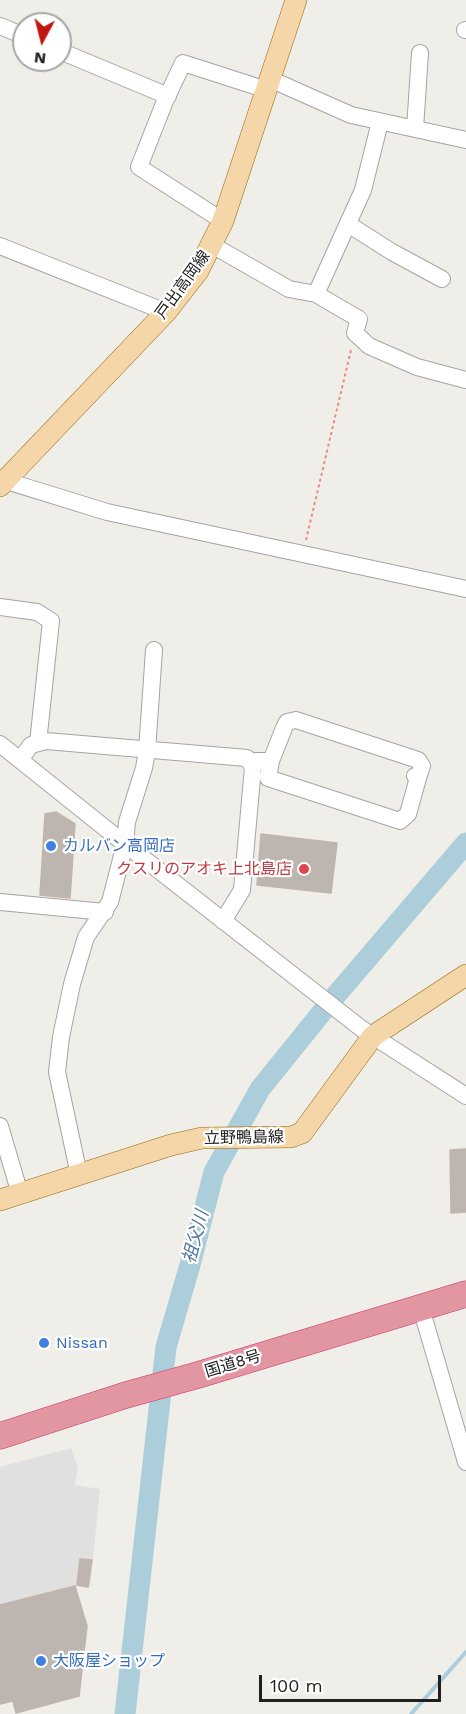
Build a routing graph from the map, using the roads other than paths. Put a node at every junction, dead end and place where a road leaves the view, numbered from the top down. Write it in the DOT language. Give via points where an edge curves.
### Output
graph roads {
  1 [pos="296,0"];
  2 [pos="420,53"];
  3 [pos="72,56"];
  4 [pos="269,85"];
  5 [pos="168,96"];
  6 [pos="380,122"];
  7 [pos="415,129"];
  8 [pos="466,140"];
  9 [pos="223,221"];
  10 [pos="348,224"];
  11 [pos="212,245"];
  12 [pos="0,246"];
  13 [pos="442,279"];
  14 [pos="316,294"];
  15 [pos="166,312"];
  16 [pos="466,380"];
  17 [pos="2,482"];
  18 [pos="466,589"];
  19 [pos="0,607"];
  20 [pos="151,659"];
  21 [pos="38,743"];
  22 [pos="0,744"];
  23 [pos="147,751"];
  24 [pos="20,760"];
  25 [pos="271,761"];
  26 [pos="251,763"];
  27 [pos="125,844"];
  28 [pos="0,902"];
  29 [pos="105,912"];
  30 [pos="223,921"];
  31 [pos="466,975"];
  32 [pos="367,1032"];
  33 [pos="466,1096"];
  34 [pos="0,1126"];
  35 [pos="79,1175"];
  36 [pos="20,1194"];
  37 [pos="0,1200"];
  38 [pos="466,1294"];
  39 [pos="422,1308"];
  40 [pos="0,1436"];
  41 [pos="466,1462"];
  1 -- 4 [label="main road, 戸出高岡線"];
  2 -- 7 [label="street"];
  3 -- 5 [label="street"];
  4 -- 5 [label="street" via="183,63"];
  4 -- 6 [label="street" via="351,116"];
  4 -- 9 [label="main road, 戸出高岡線"];
  5 -- 9 [label="street" via="139,167"];
  6 -- 7 [label="street"];
  6 -- 10 [label="street" via="363,190"];
  7 -- 8 [label="street"];
  9 -- 11 [label="main road, 戸出高岡線"];
  10 -- 13 [label="street"];
  10 -- 14 [label="street"];
  11 -- 14 [label="street" via="289,289"];
  11 -- 15 [label="main road, 戸出高岡線" via="198,271"];
  12 -- 15 [label="street"];
  14 -- 16 [label="street" via="359,319 355,333 369,346 417,367"];
  15 -- 17 [label="main road, 戸出高岡線"];
  17 -- 18 [label="street" via="107,512"];
  19 -- 21 [label="street" via="37,612 51,621 52,654"];
  20 -- 23 [label="street"];
  21 -- 23 [label="street"];
  21 -- 24 [label="street" via="31,745"];
  22 -- 24 [label="street"];
  23 -- 26 [label="street" via="240,757"];
  23 -- 27 [label="street" via="127,822"];
  24 -- 27 [label="street"];
  25 -- 25 [label="street" via="287,722 296,720 418,760 422,766 408,814 400,821 268,778"];
  25 -- 26 [label="street"];
  26 -- 30 [label="street" via="254,767 242,890"];
  27 -- 29 [label="street"];
  27 -- 30 [label="street"];
  28 -- 29 [label="street"];
  29 -- 35 [label="street" via="86,937 72,984 57,1072"];
  30 -- 32 [label="street"];
  31 -- 32 [label="main road, 立野鴨島線"];
  32 -- 33 [label="street"];
  32 -- 35 [label="main road, 立野鴨島線" via="302,1133 291,1137 202,1138 171,1144"];
  34 -- 36 [label="street"];
  35 -- 36 [label="main road, 立野鴨島線"];
  36 -- 37 [label="main road, 立野鴨島線"];
  38 -- 39 [label="highway, 国道8号"];
  39 -- 40 [label="highway, 国道8号"];
  39 -- 41 [label="street"];
}
